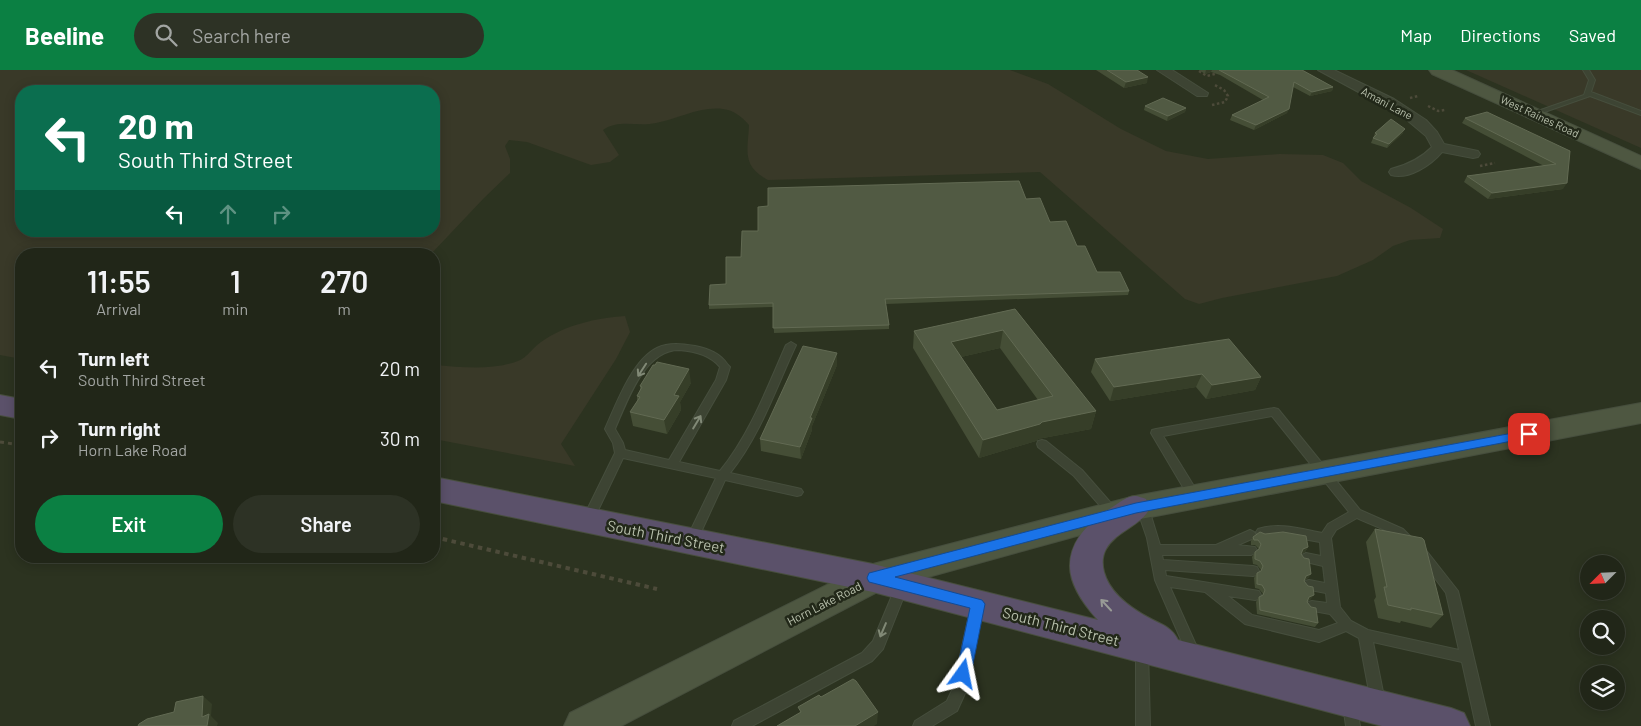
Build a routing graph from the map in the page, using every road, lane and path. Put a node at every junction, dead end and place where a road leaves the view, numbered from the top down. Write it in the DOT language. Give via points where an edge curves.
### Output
graph roads {
  1 [pos="1163,70"];
  2 [pos="1324,70"];
  3 [pos="1438,70"];
  4 [pos="1586,70"];
  5 [pos="1199,72"];
  6 [pos="1214,74"];
  7 [pos="1202,93"];
  8 [pos="1588,93"];
  9 [pos="1428,106"];
  10 [pos="1445,110"];
  11 [pos="1641,113"];
  12 [pos="1534,114"];
  13 [pos="1439,147"];
  14 [pos="1473,154"];
  15 [pos="1641,163"];
  16 [pos="1396,172"];
  17 [pos="791,345"];
  18 [pos="0,405"];
  19 [pos="15,408"];
  20 [pos="1641,413"];
  21 [pos="0,442"];
  22 [pos="15,444"];
  23 [pos="1042,444"];
  24 [pos="620,453"];
  25 [pos="672,464"];
  26 [pos="1324,472"];
  27 [pos="722,476"];
  28 [pos="440,490"];
  29 [pos="798,492"];
  30 [pos="1194,496"];
  31 [pos="1130,509"];
  32 [pos="1356,514"];
  33 [pos="588,520"];
  34 [pos="440,538"];
  35 [pos="1325,538"];
  36 [pos="691,541"];
  37 [pos="1155,550"];
  38 [pos="1216,550"];
  39 [pos="1252,550"];
  40 [pos="1306,558"];
  41 [pos="1328,562"];
  42 [pos="1157,564"];
  43 [pos="1254,571"];
  44 [pos="1160,580"];
  45 [pos="888,581"];
  46 [pos="1309,585"];
  47 [pos="1210,588"];
  48 [pos="1332,589"];
  49 [pos="657,590"];
  50 [pos="1255,595"];
  51 [pos="978,604"];
  52 [pos="1312,606"];
  53 [pos="1334,609"];
  54 [pos="1346,625"];
  55 [pos="1365,635"];
  56 [pos="1142,647"];
  57 [pos="1468,658"];
  58 [pos="1194,660"];
  59 [pos="1360,711"];
  60 [pos="583,726"];
  61 [pos="739,726"];
  62 [pos="920,726"];
  63 [pos="1142,726"];
  64 [pos="1450,726"];
  65 [pos="1483,726"];
  1 -- 7 [label="street"];
  2 -- 13 [label="street, Amani Lane" via="1416,118 1429,130"];
  3 -- 12 [label="main road, West Raines Road"];
  4 -- 8 [label="lane" via="1592,80"];
  5 -- 6 [label="path" via="1207,76"];
  8 -- 11 [label="lane"];
  8 -- 12 [label="lane"];
  9 -- 10 [label="path" via="1438,111"];
  12 -- 15 [label="main road, West Raines Road"];
  13 -- 14 [label="street"];
  13 -- 16 [label="street" via="1421,164"];
  17 -- 27 [label="lane" via="754,426"];
  18 -- 19 [label="highway"];
  20 -- 26 [label="main road, Horn Lake Road"];
  21 -- 22 [label="path"];
  23 -- 31 [label="lane"];
  24 -- 25 [label="lane"];
  25 -- 24 [label="lane, one-way" via="721,380 725,367 718,357 705,352 668,347 648,360 628,391 610,429"];
  24 -- 33 [label="lane"];
  25 -- 27 [label="lane"];
  26 -- 30 [label="main road, Horn Lake Road"];
  26 -- 30 [label="lane" via="1274,412 1156,434"];
  26 -- 32 [label="lane"];
  27 -- 29 [label="lane"];
  27 -- 36 [label="lane"];
  28 -- 33 [label="highway, South Third Street"];
  30 -- 31 [label="main road, Horn Lake Road"];
  31 -- 37 [label="lane"];
  31 -- 45 [label="main road, Horn Lake Road"];
  58 -- 31 [label="highway, one-way" via="1118,618 1094,589 1086,570 1089,548 1109,524"];
  32 -- 35 [label="lane" via="1332,527"];
  32 -- 57 [label="lane" via="1399,532 1417,547 1452,591"];
  33 -- 36 [label="highway, South Third Street"];
  34 -- 49 [label="path"];
  35 -- 38 [label="lane" via="1280,530 1256,533"];
  35 -- 41 [label="lane"];
  36 -- 45 [label="highway, South Third Street"];
  37 -- 38 [label="lane"];
  37 -- 42 [label="lane"];
  38 -- 39 [label="lane"];
  40 -- 41 [label="lane"];
  41 -- 48 [label="lane"];
  42 -- 43 [label="lane"];
  42 -- 44 [label="lane"];
  44 -- 47 [label="lane"];
  44 -- 58 [label="lane"];
  45 -- 51 [label="highway, South Third Street"];
  45 -- 60 [label="main road, Horn Lake Road" via="619,714"];
  45 -- 61 [label="lane, one-way" via="878,645 867,657"];
  46 -- 48 [label="lane"];
  47 -- 50 [label="lane"];
  47 -- 54 [label="lane" via="1249,620 1319,636"];
  48 -- 53 [label="lane"];
  51 -- 56 [label="highway, South Third Street"];
  51 -- 62 [label="lane" via="960,688 952,706"];
  52 -- 53 [label="lane"];
  53 -- 54 [label="lane"];
  54 -- 55 [label="lane"];
  55 -- 57 [label="lane"];
  55 -- 59 [label="lane"];
  56 -- 58 [label="highway, South Third Street"];
  56 -- 63 [label="lane"];
  57 -- 65 [label="lane"];
  58 -- 59 [label="highway, South Third Street"];
  59 -- 64 [label="highway, South Third Street"];
}
